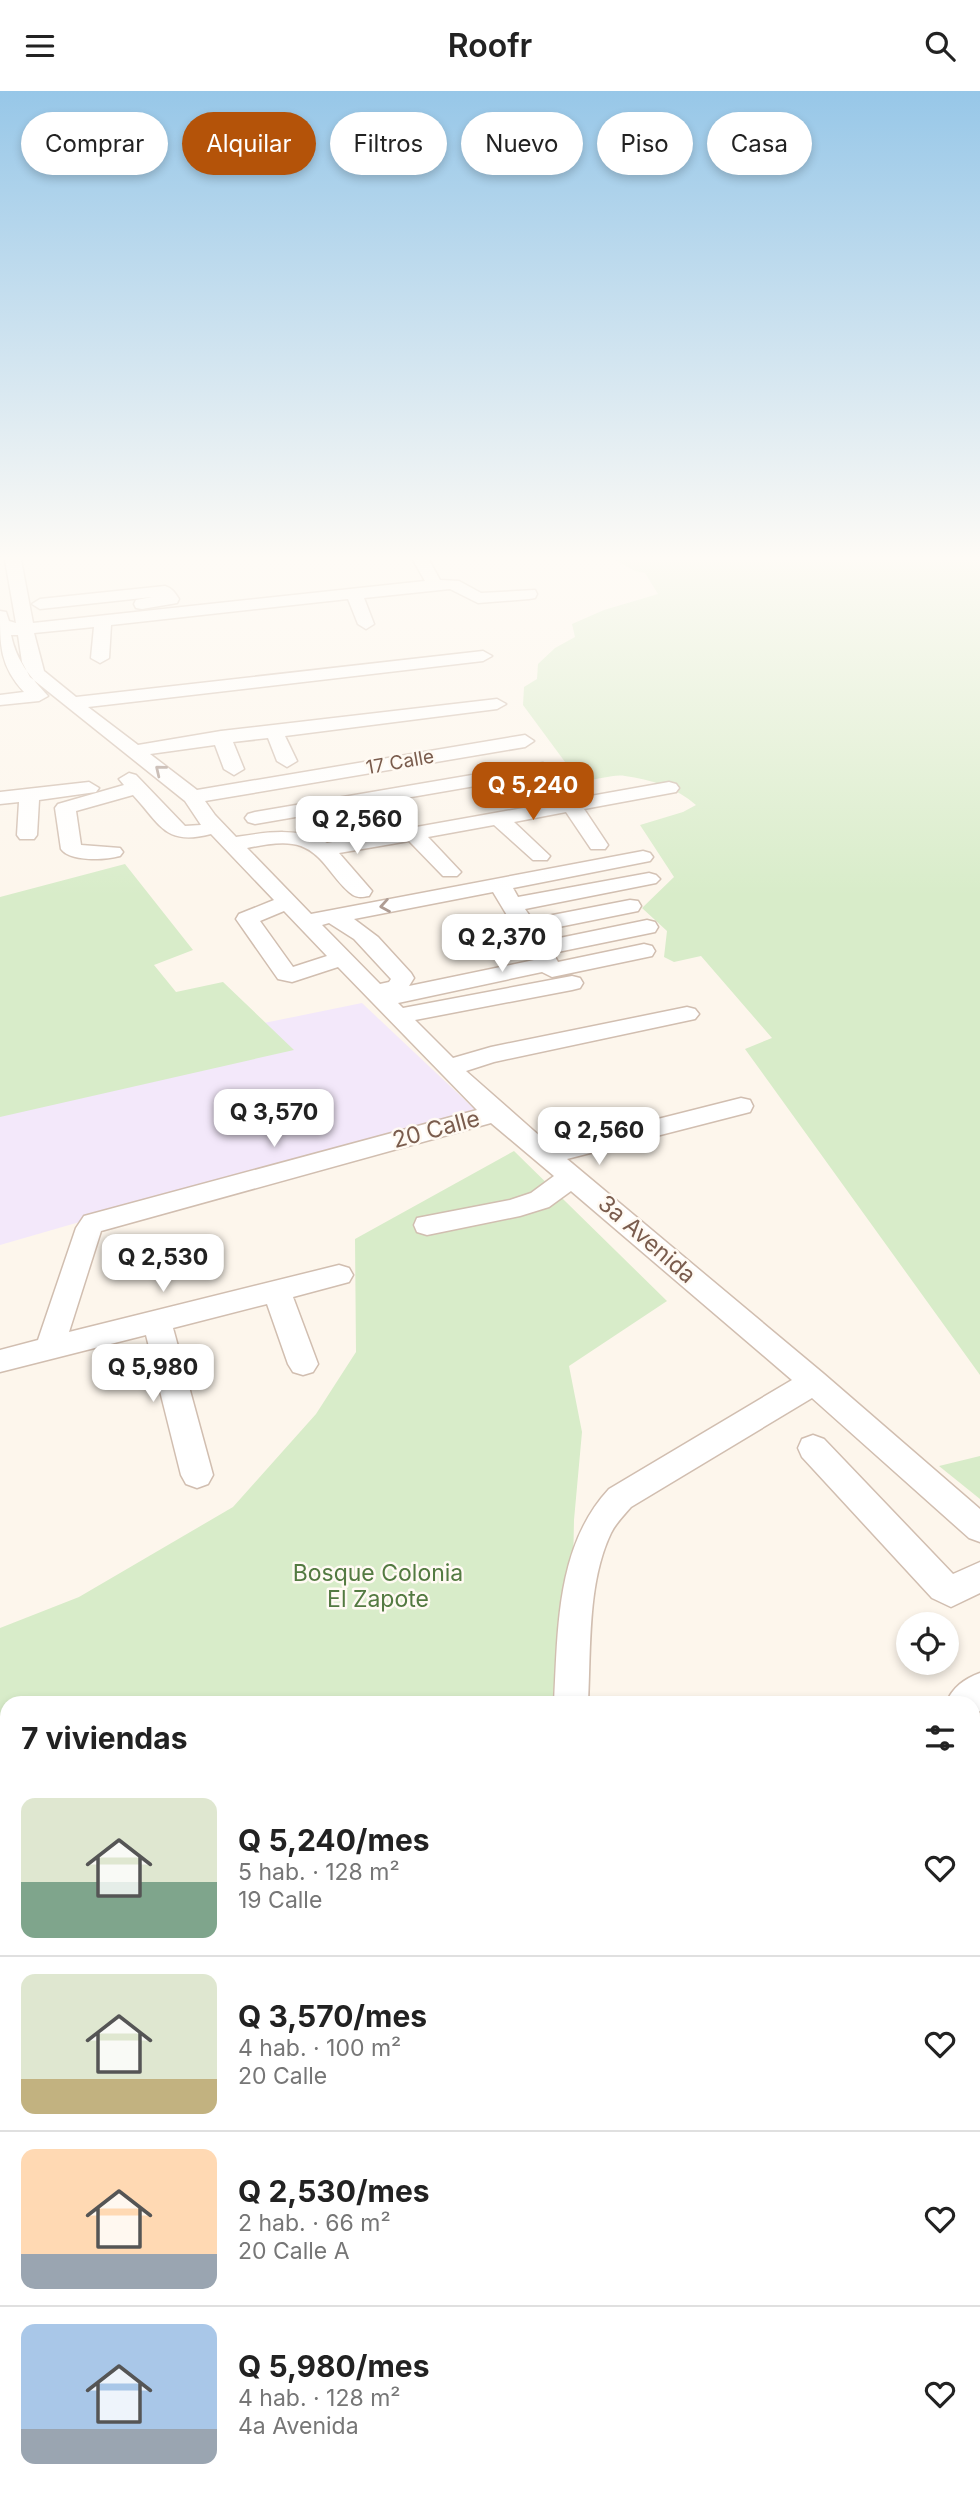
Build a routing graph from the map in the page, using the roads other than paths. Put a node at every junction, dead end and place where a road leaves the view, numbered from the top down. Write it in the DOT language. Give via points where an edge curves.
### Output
graph roads {
  1 [pos="15,672"];
  2 [pos="36,672"];
  3 [pos="342,672"];
  4 [pos="39,696"];
  5 [pos="0,700"];
  6 [pos="72,703"];
  7 [pos="497,704"];
  8 [pos="476,706"];
  9 [pos="426,712"];
  10 [pos="324,725"];
  11 [pos="489,727"];
  12 [pos="274,731"];
  13 [pos="439,735"];
  14 [pos="221,737"];
  15 [pos="525,741"];
  16 [pos="333,743"];
  17 [pos="136,751"];
  18 [pos="287,761"];
  19 [pos="396,762"];
  20 [pos="234,769"];
  21 [pos="543,769"];
  22 [pos="135,781"];
  23 [pos="669,788"];
  24 [pos="412,792"];
  25 [pos="29,795"];
  26 [pos="193,797"];
  27 [pos="0,798"];
  28 [pos="571,805"];
  29 [pos="255,818"];
  30 [pos="498,818"];
  31 [pos="218,830"];
  32 [pos="413,834"];
  33 [pos="27,835"];
  34 [pos="598,845"];
  35 [pos="322,850"];
  36 [pos="113,852"];
  37 [pos="540,856"];
  38 [pos="643,857"];
  39 [pos="450,872"];
  40 [pos="649,879"];
  41 [pos="500,885"];
  42 [pos="360,891"];
  43 [pos="288,902"];
  44 [pos="512,905"];
  45 [pos="630,906"];
  46 [pos="319,918"];
  47 [pos="525,927"];
  48 [pos="647,927"];
  49 [pos="644,951"];
  50 [pos="542,957"];
  51 [pos="343,958"];
  52 [pos="572,983"];
  53 [pos="385,1003"];
  54 [pos="687,1014"];
  55 [pos="448,1068"];
  56 [pos="741,1105"];
  57 [pos="496,1113"];
  58 [pos="549,1155"];
  59 [pos="573,1176"];
  60 [pos="427,1226"];
  61 [pos="339,1275"];
  62 [pos="278,1291"];
  63 [pos="158,1321"];
  64 [pos="50,1347"];
  65 [pos="0,1361"];
  66 [pos="303,1364"];
  67 [pos="814,1382"];
  68 [pos="813,1448"];
  69 [pos="197,1475"];
  70 [pos="980,1528"];
  71 [pos="980,1576"];
  72 [pos="571,1696"];
  1 -- 4 [label="street"];
  2 -- 6 [label="street, 3a Avenida"];
  3 -- 6 [label="street"];
  4 -- 5 [label="street"];
  4 -- 22 [label="street"];
  6 -- 17 [label="street, 3a Avenida"];
  7 -- 8 [label="street"];
  8 -- 9 [label="street"];
  8 -- 11 [label="street"];
  9 -- 10 [label="street" via="380,727"];
  9 -- 13 [label="street"];
  10 -- 12 [label="street"];
  10 -- 16 [label="street"];
  12 -- 14 [label="street"];
  12 -- 18 [label="street"];
  14 -- 17 [label="street"];
  14 -- 20 [label="street"];
  15 -- 19 [label="street, 17 Calle"];
  26 -- 17 [label="street, 3a Avenida, one-way"];
  19 -- 24 [label="street"];
  19 -- 26 [label="street, 17 Calle"];
  21 -- 24 [label="street"];
  22 -- 25 [label="street"];
  22 -- 31 [label="street" via="178,832"];
  22 -- 36 [label="street" via="65,808 71,849"];
  23 -- 28 [label="street"];
  24 -- 29 [label="street"];
  25 -- 27 [label="street"];
  25 -- 33 [label="street"];
  26 -- 31 [label="street, 3a Avenida"];
  28 -- 30 [label="street"];
  28 -- 34 [label="street"];
  30 -- 32 [label="street"];
  30 -- 37 [label="street"];
  31 -- 35 [label="street" via="289,838"];
  31 -- 43 [label="street, 3a Avenida"];
  32 -- 35 [label="street"];
  32 -- 39 [label="street"];
  35 -- 42 [label="street"];
  38 -- 41 [label="street"];
  40 -- 44 [label="street"];
  41 -- 44 [label="street"];
  41 -- 46 [label="street, one-way"];
  43 -- 46 [label="street, 3a Avenida"];
  43 -- 51 [label="street" via="247,919 282,971 292,975"];
  44 -- 47 [label="street"];
  45 -- 47 [label="street"];
  46 -- 51 [label="street, 3a Avenida"];
  46 -- 53 [label="street" via="344,920 403,978"];
  47 -- 50 [label="street"];
  48 -- 50 [label="street"];
  49 -- 50 [label="street" via="554,971"];
  50 -- 53 [label="street"];
  51 -- 53 [label="street, 3a Avenida"];
  52 -- 53 [label="street"];
  53 -- 55 [label="street, 3a Avenida"];
  54 -- 55 [label="street"];
  55 -- 57 [label="street, 3a Avenida"];
  56 -- 58 [label="street"];
  57 -- 58 [label="street, 3a Avenida"];
  57 -- 64 [label="street, 20 Calle" via="93,1223"];
  58 -- 59 [label="street, 3a Avenida"];
  59 -- 60 [label="street" via="540,1200"];
  59 -- 67 [label="street, 3a Avenida"];
  61 -- 62 [label="street"];
  62 -- 63 [label="street"];
  62 -- 66 [label="street"];
  63 -- 64 [label="street"];
  63 -- 69 [label="street"];
  64 -- 65 [label="street"];
  67 -- 70 [label="street, 3a Avenida"];
  67 -- 72 [label="street" via="620,1498 599,1524 586,1564 575,1630"];
  68 -- 71 [label="street" via="944,1588 959,1590"];
}
